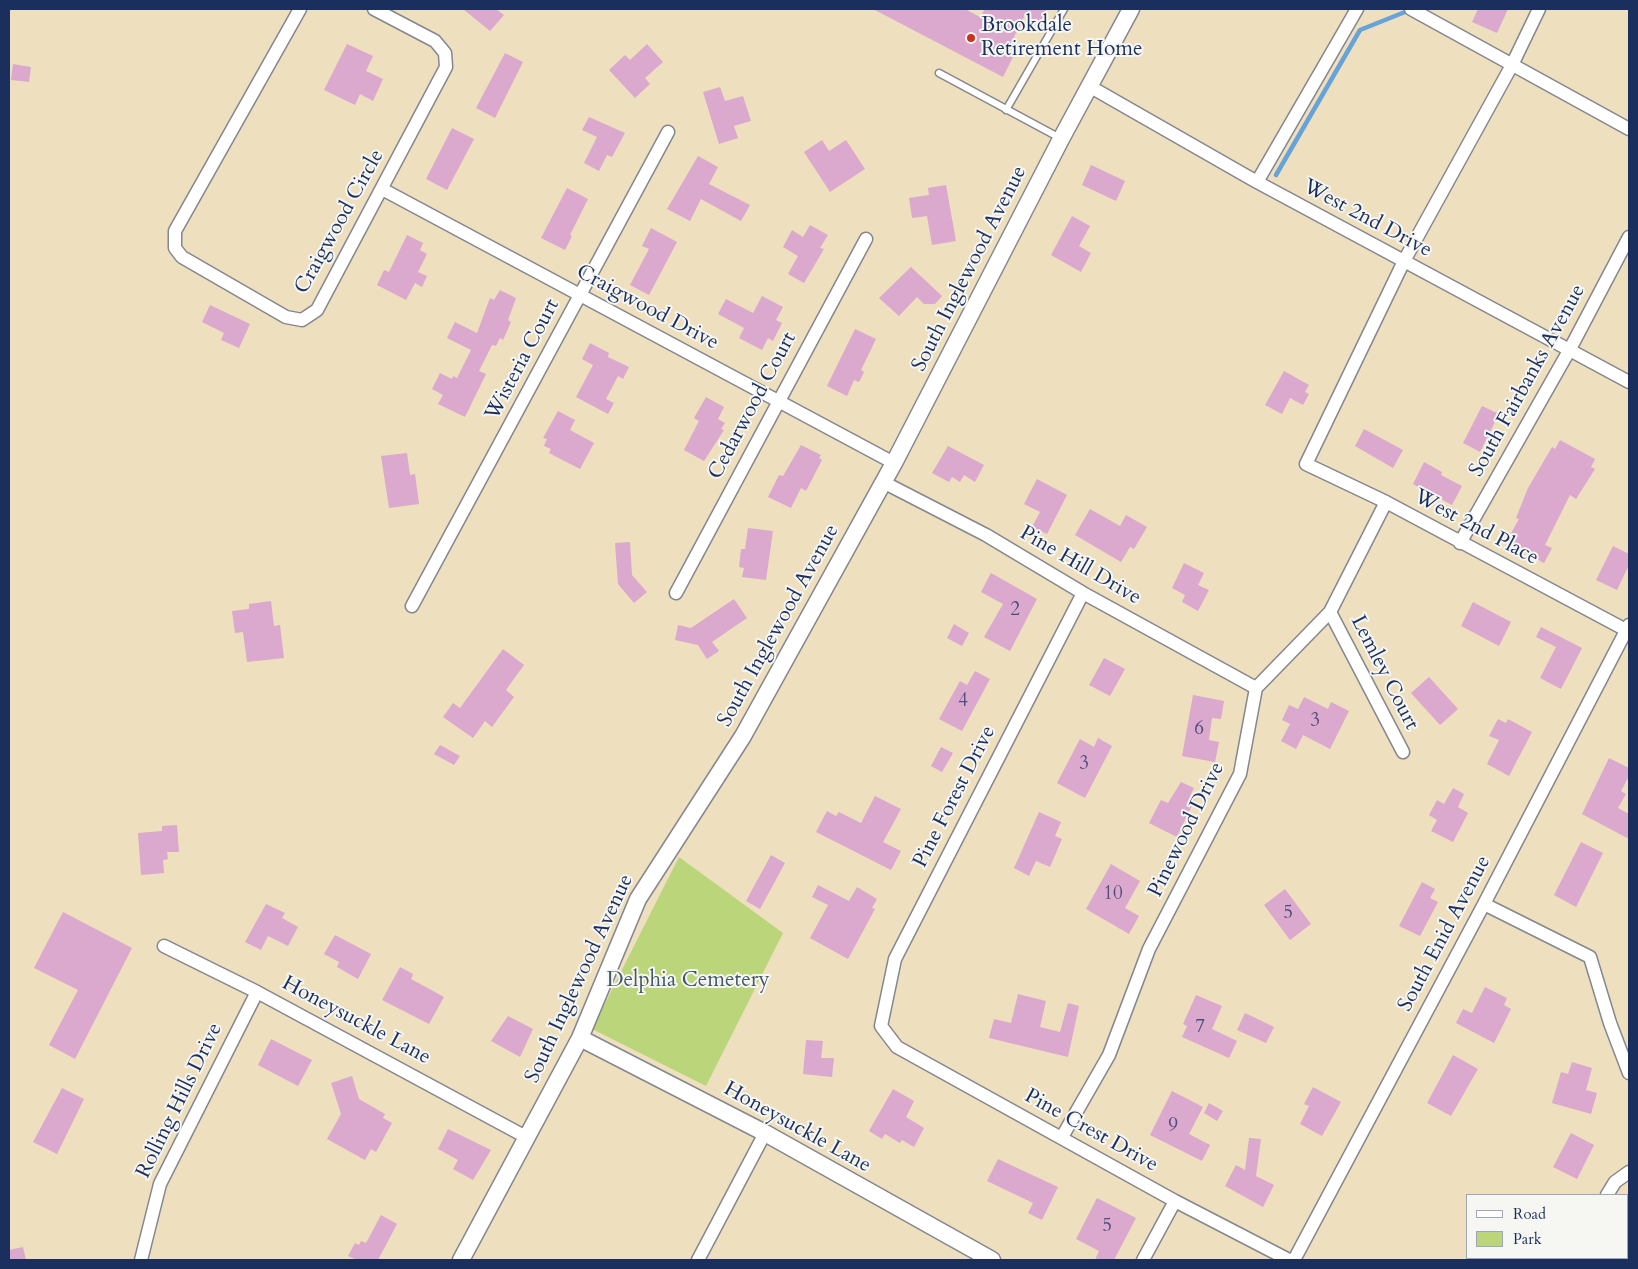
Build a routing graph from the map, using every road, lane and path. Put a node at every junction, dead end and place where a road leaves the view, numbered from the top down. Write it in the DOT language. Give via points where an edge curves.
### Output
graph roads {
  1 [pos="300,9"];
  2 [pos="374,9"];
  3 [pos="1064,9"];
  4 [pos="1131,9"];
  5 [pos="1357,9"];
  6 [pos="1411,9"];
  7 [pos="1539,9"];
  8 [pos="1512,65"];
  9 [pos="940,73"];
  10 [pos="1089,86"];
  11 [pos="1006,110"];
  12 [pos="1629,129"];
  13 [pos="668,132"];
  14 [pos="1061,139"];
  15 [pos="1257,182"];
  16 [pos="382,189"];
  17 [pos="1629,237"];
  18 [pos="866,239"];
  19 [pos="1404,261"];
  20 [pos="580,296"];
  21 [pos="1570,349"];
  22 [pos="1629,382"];
  23 [pos="779,401"];
  24 [pos="894,463"];
  25 [pos="883,482"];
  26 [pos="1386,502"];
  27 [pos="1460,543"];
  28 [pos="676,593"];
  29 [pos="1083,593"];
  30 [pos="412,606"];
  31 [pos="1330,612"];
  32 [pos="1628,628"];
  33 [pos="1256,688"];
  34 [pos="1403,752"];
  35 [pos="1484,904"];
  36 [pos="164,946"];
  37 [pos="257,992"];
  38 [pos="881,1026"];
  39 [pos="580,1038"];
  40 [pos="1629,1073"];
  41 [pos="765,1133"];
  42 [pos="526,1137"];
  43 [pos="1062,1137"];
  44 [pos="1629,1172"];
  45 [pos="1608,1194"];
  46 [pos="1175,1201"];
  47 [pos="141,1260"];
  48 [pos="461,1260"];
  49 [pos="698,1260"];
  50 [pos="992,1260"];
  51 [pos="1143,1260"];
  52 [pos="1289,1260"];
  53 [pos="1294,1260"];
  1 -- 16 [label="street, Craigwood Circle" via="175,231 175,248 182,257 286,317 302,320 316,310"];
  2 -- 16 [label="street, Craigwood Circle" via="435,42 445,53 446,67"];
  3 -- 11 [label="lane"];
  4 -- 10 [label="street, South Inglewood Avenue"];
  5 -- 15 [label="street"];
  6 -- 8 [label="street"];
  7 -- 8 [label="street"];
  8 -- 12 [label="street"];
  8 -- 19 [label="street"];
  9 -- 11 [label="lane"];
  10 -- 14 [label="street, South Inglewood Avenue"];
  10 -- 15 [label="street, West 2nd Drive"];
  11 -- 14 [label="lane"];
  13 -- 20 [label="street, Wisteria Court"];
  14 -- 24 [label="street, South Inglewood Avenue"];
  15 -- 19 [label="street, West 2nd Drive"];
  16 -- 20 [label="street, Craigwood Drive"];
  17 -- 21 [label="street, South Fairbanks Avenue"];
  18 -- 23 [label="street, Cedarwood Court"];
  19 -- 21 [label="street, West 2nd Drive"];
  19 -- 26 [label="street, West 2nd Place" via="1306,464"];
  20 -- 23 [label="street, Craigwood Drive"];
  20 -- 30 [label="street, Wisteria Court"];
  21 -- 22 [label="street, West 2nd Drive"];
  21 -- 27 [label="street, South Fairbanks Avenue"];
  23 -- 24 [label="street, Craigwood Drive"];
  23 -- 28 [label="street, Cedarwood Court"];
  24 -- 25 [label="street, South Inglewood Avenue"];
  25 -- 29 [label="street, Pine Hill Drive" via="986,534"];
  25 -- 39 [label="street, South Inglewood Avenue" via="743,736 638,899"];
  26 -- 27 [label="street, West 2nd Place"];
  26 -- 31 [label="street"];
  27 -- 32 [label="street, West 2nd Place"];
  29 -- 33 [label="street, Pine Hill Drive"];
  29 -- 38 [label="street, Pine Forest Drive" via="895,959"];
  31 -- 33 [label="street"];
  31 -- 34 [label="street, Lemley Court"];
  32 -- 35 [label="street, South Enid Avenue"];
  33 -- 43 [label="street, Pinewood Drive" via="1240,774 1149,949 1109,1055"];
  35 -- 40 [label="street" via="1590,957"];
  35 -- 53 [label="street, South Enid Avenue"];
  36 -- 37 [label="street, Honeysuckle Lane"];
  37 -- 42 [label="street, Honeysuckle Lane"];
  37 -- 47 [label="street, Rolling Hills Drive" via="160,1184"];
  38 -- 43 [label="street, Pine Crest Drive" via="897,1047"];
  39 -- 41 [label="street, Honeysuckle Lane"];
  39 -- 42 [label="street, South Inglewood Avenue"];
  41 -- 49 [label="street"];
  41 -- 50 [label="street, Honeysuckle Lane"];
  42 -- 48 [label="street, South Inglewood Avenue"];
  43 -- 46 [label="street, Pine Crest Drive"];
  44 -- 45 [label="street" via="1615,1182"];
  46 -- 51 [label="street"];
  46 -- 52 [label="street, Pine Crest Drive"];
}
